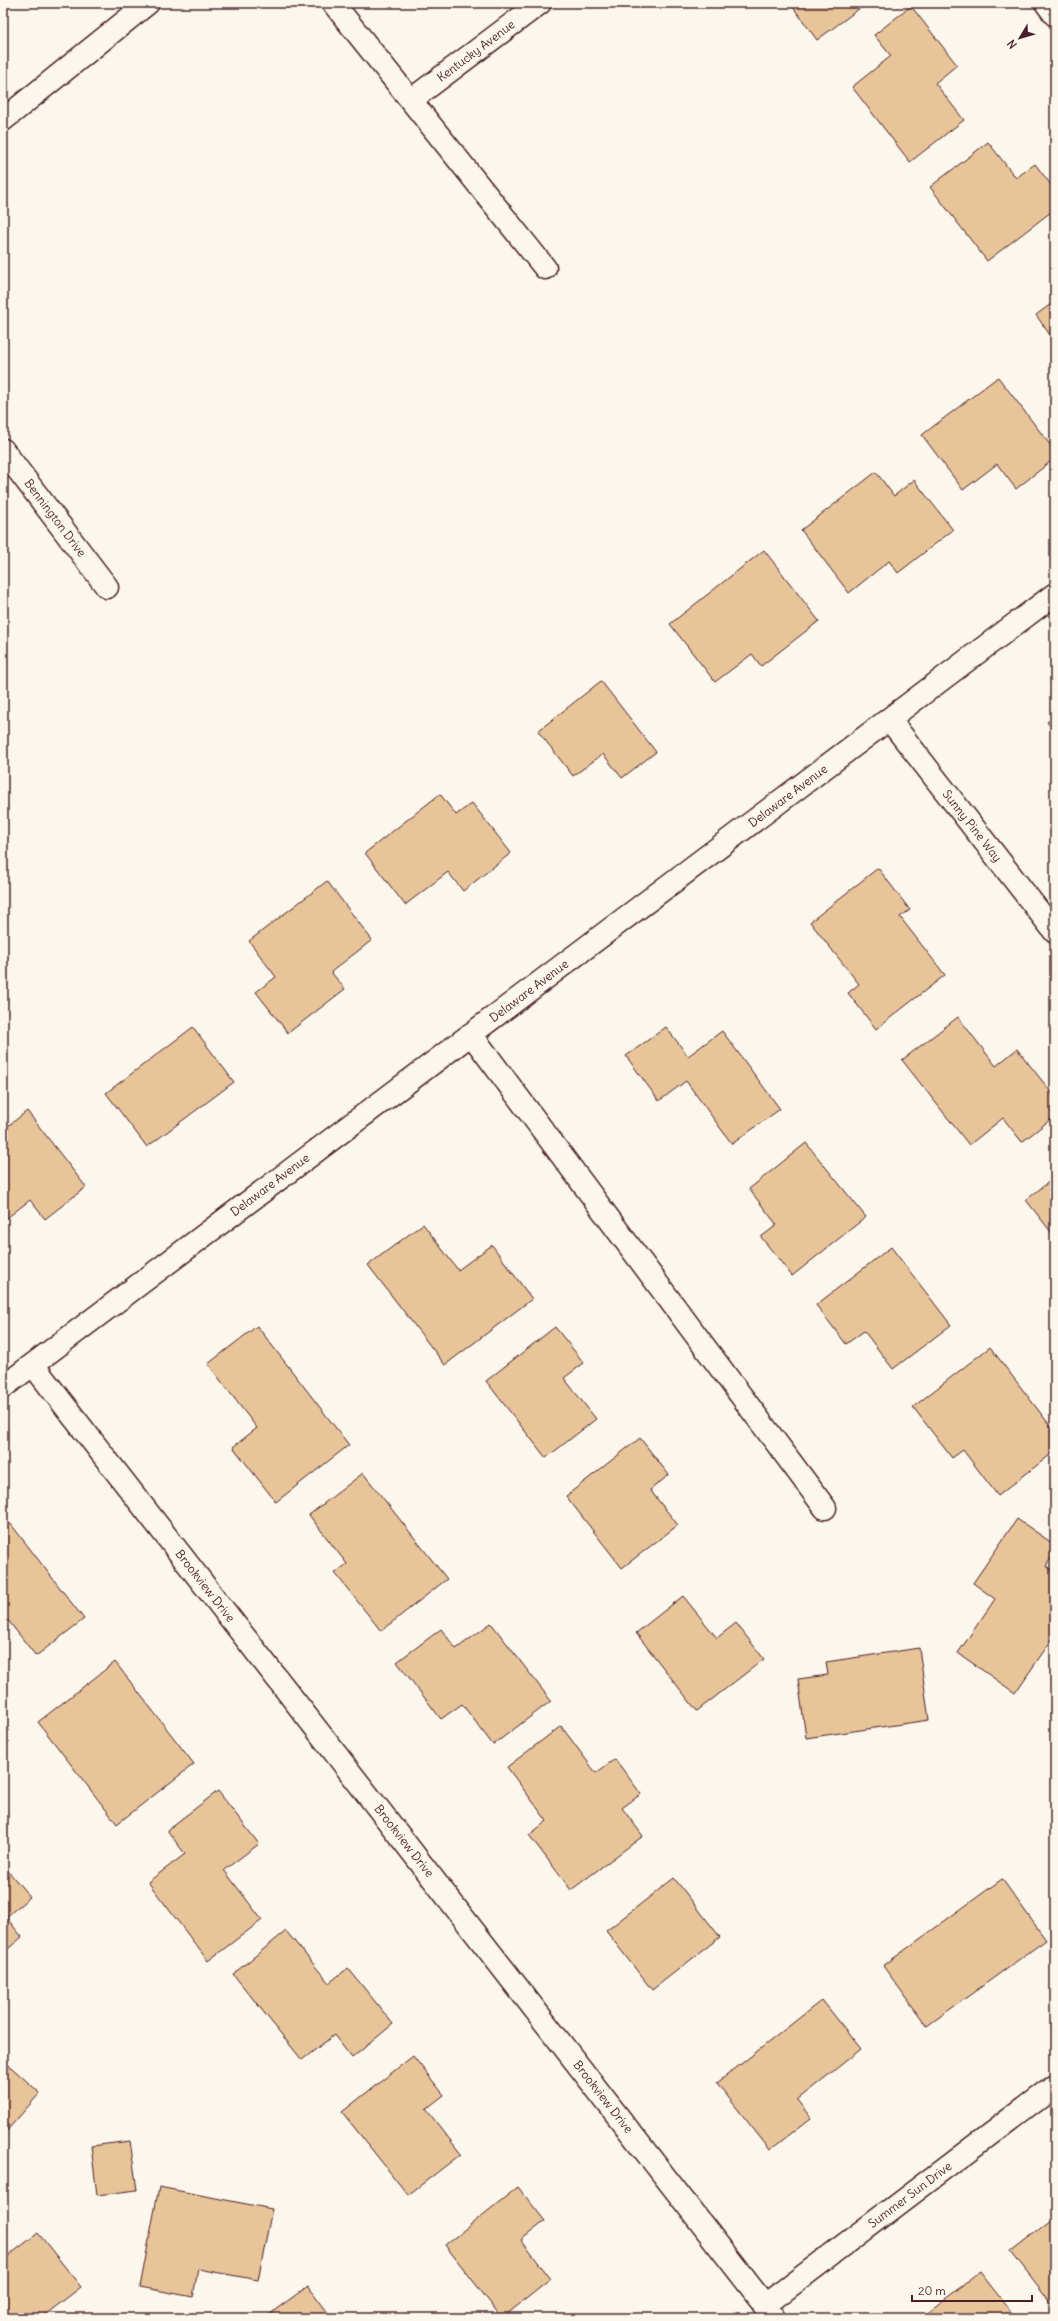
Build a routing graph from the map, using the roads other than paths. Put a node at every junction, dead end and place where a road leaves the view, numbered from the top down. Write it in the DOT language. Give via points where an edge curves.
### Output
graph roads {
  1 [pos="148,3"];
  2 [pos="333,3"];
  3 [pos="540,3"];
  4 [pos="1046,3"];
  5 [pos="1055,15"];
  6 [pos="411,100"];
  7 [pos="3,120"];
  8 [pos="545,268"];
  9 [pos="3,450"];
  10 [pos="107,587"];
  11 [pos="1055,594"];
  12 [pos="889,719"];
  13 [pos="1055,932"];
  14 [pos="471,1034"];
  15 [pos="33,1365"];
  16 [pos="3,1387"];
  17 [pos="825,1508"];
  18 [pos="1055,2085"];
  19 [pos="770,2312"];
  1 -- 7 [label="street"];
  2 -- 6 [label="street"];
  3 -- 6 [label="street, Kentucky Avenue"];
  4 -- 5 [label="street"];
  6 -- 8 [label="street"];
  9 -- 10 [label="street, Bennington Drive"];
  11 -- 12 [label="street, Delaware Avenue"];
  12 -- 13 [label="street, Sunny Pine Way"];
  12 -- 14 [label="street, Delaware Avenue"];
  14 -- 15 [label="street, Delaware Avenue"];
  14 -- 17 [label="street"];
  15 -- 16 [label="street, Delaware Avenue"];
  15 -- 19 [label="street, Brookview Drive"];
  18 -- 19 [label="street, Summer Sun Drive"];
}
